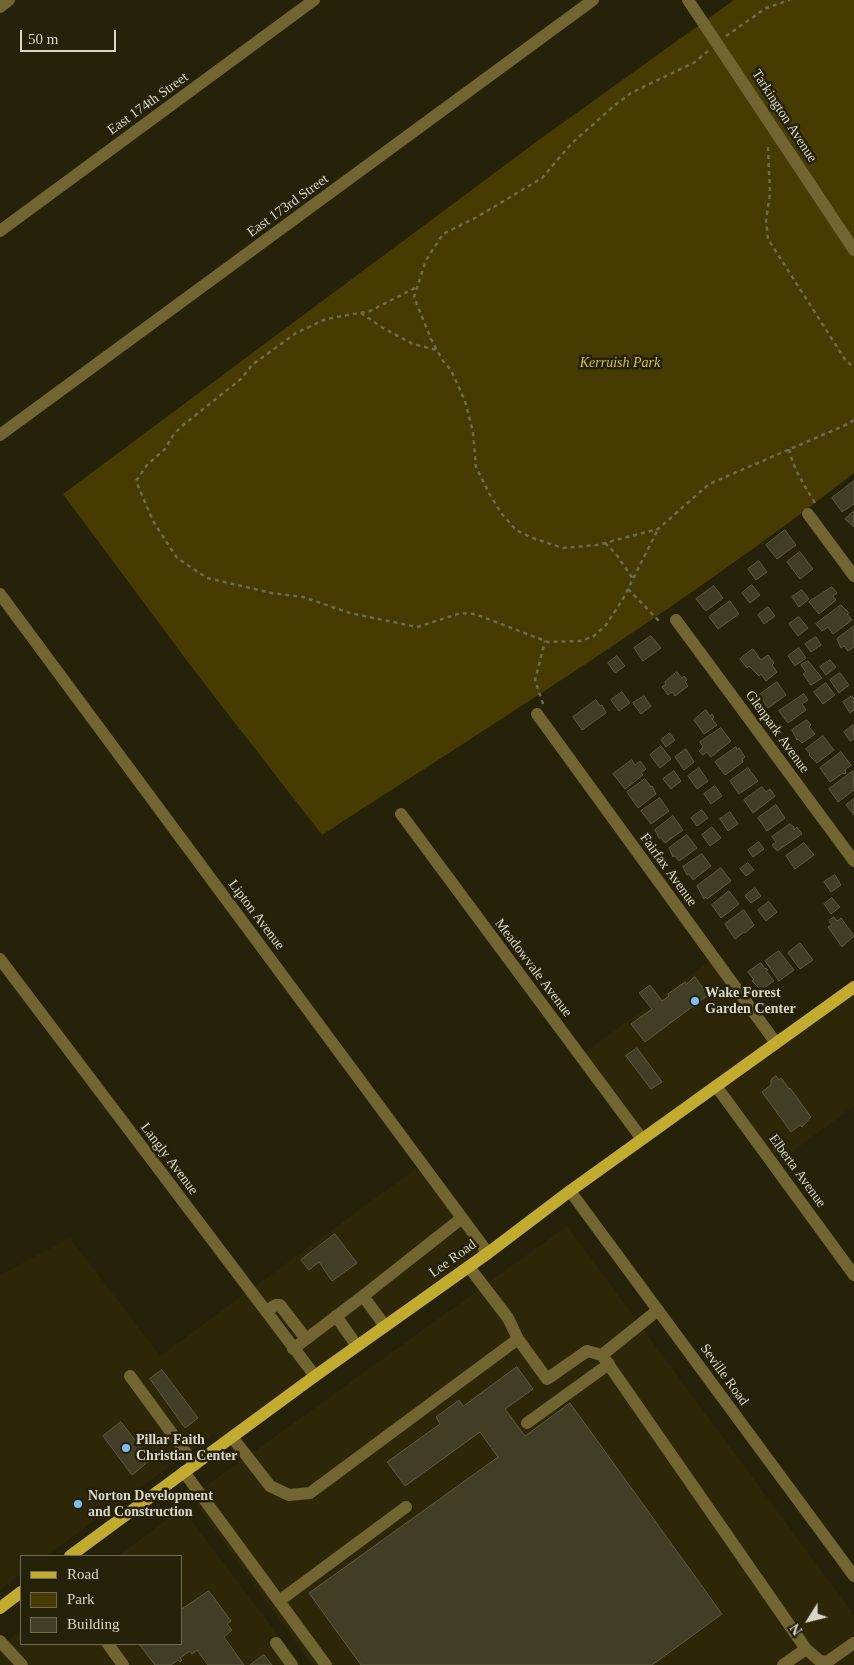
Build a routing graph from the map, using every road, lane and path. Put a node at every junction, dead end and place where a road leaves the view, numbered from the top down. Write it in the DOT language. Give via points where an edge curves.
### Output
graph roads {
  1 [pos="9,0"];
  2 [pos="314,0"];
  3 [pos="593,0"];
  4 [pos="688,0"];
  5 [pos="790,0"];
  6 [pos="0,7"];
  7 [pos="726,36"];
  8 [pos="704,54"];
  9 [pos="768,147"];
  10 [pos="0,231"];
  11 [pos="854,250"];
  12 [pos="416,288"];
  13 [pos="361,313"];
  14 [pos="437,350"];
  15 [pos="854,368"];
  16 [pos="854,420"];
  17 [pos="0,435"];
  18 [pos="790,449"];
  19 [pos="821,509"];
  20 [pos="808,514"];
  21 [pos="658,529"];
  22 [pos="605,543"];
  23 [pos="854,576"];
  24 [pos="633,579"];
  25 [pos="628,589"];
  26 [pos="0,594"];
  27 [pos="676,620"];
  28 [pos="661,623"];
  29 [pos="545,641"];
  30 [pos="541,711"];
  31 [pos="401,814"];
  32 [pos="854,861"];
  33 [pos="0,959"];
  34 [pos="854,986"];
  35 [pos="776,1043"];
  36 [pos="716,1086"];
  37 [pos="642,1139"];
  38 [pos="570,1191"];
  39 [pos="462,1218"];
  40 [pos="488,1253"];
  41 [pos="469,1267"];
  42 [pos="854,1275"];
  43 [pos="363,1296"];
  44 [pos="658,1310"];
  45 [pos="266,1311"];
  46 [pos="336,1316"];
  47 [pos="385,1326"];
  48 [pos="518,1338"];
  49 [pos="306,1339"];
  50 [pos="357,1346"];
  51 [pos="293,1349"];
  52 [pos="605,1359"];
  53 [pos="130,1376"];
  54 [pos="315,1376"];
  55 [pos="527,1423"];
  56 [pos="232,1437"];
  57 [pos="195,1464"];
  58 [pos="184,1472"];
  59 [pos="406,1507"];
  60 [pos="71,1555"];
  61 [pos="854,1576"];
  62 [pos="20,1593"];
  63 [pos="279,1602"];
  64 [pos="0,1608"];
  65 [pos="0,1642"];
  66 [pos="276,1643"];
  67 [pos="854,1643"];
  68 [pos="109,1645"];
  69 [pos="806,1649"];
  70 [pos="22,1665"];
  71 [pos="123,1665"];
  72 [pos="292,1665"];
  73 [pos="326,1665"];
  74 [pos="783,1665"];
  1 -- 6 [label="street"];
  2 -- 10 [label="street, East 174th Street"];
  3 -- 17 [label="street, East 173rd Street"];
  4 -- 11 [label="street, Tarkington Avenue"];
  5 -- 7 [label="path" via="766,8"];
  8 -- 12 [label="path" via="695,62 615,104 572,142 542,178 443,234 426,260"];
  9 -- 15 [label="path" via="768,239 846,361"];
  12 -- 13 [label="path"];
  12 -- 14 [label="path" via="414,297"];
  13 -- 14 [label="path" via="414,344"];
  13 -- 29 [label="path" via="326,319 296,333 252,365 241,379 174,434 136,481 153,521 177,558 207,578 303,597 357,615 417,626 460,612 475,614"];
  14 -- 22 [label="path" via="451,370 465,401 473,432 476,467 502,514 516,530 563,548"];
  16 -- 18 [label="path"];
  18 -- 19 [label="path" via="793,464 807,492"];
  18 -- 21 [label="path" via="709,484"];
  20 -- 23 [label="street"];
  21 -- 22 [label="path"];
  21 -- 24 [label="path"];
  22 -- 24 [label="path"];
  24 -- 25 [label="path"];
  25 -- 28 [label="path"];
  25 -- 29 [label="path" via="606,625 594,636 581,641"];
  26 -- 39 [label="street, Lipton Avenue"];
  27 -- 32 [label="street, Glenpark Avenue"];
  29 -- 30 [label="path" via="535,680"];
  30 -- 35 [label="street, Fairfax Avenue"];
  31 -- 37 [label="street, Meadowvale Avenue"];
  33 -- 45 [label="street, Langly Avenue"];
  34 -- 35 [label="main road, Lee Road"];
  35 -- 36 [label="main road, Lee Road"];
  36 -- 37 [label="main road, Lee Road"];
  36 -- 42 [label="street, Elberta Avenue"];
  37 -- 38 [label="main road, Lee Road"];
  38 -- 40 [label="main road, Lee Road"];
  38 -- 44 [label="street, Seville Road"];
  39 -- 40 [label="street, Lipton Avenue"];
  39 -- 43 [label="street"];
  40 -- 41 [label="main road, Lee Road"];
  41 -- 47 [label="main road, Lee Road"];
  41 -- 48 [label="street" via="508,1318"];
  43 -- 46 [label="street"];
  43 -- 47 [label="street"];
  44 -- 52 [label="street"];
  44 -- 61 [label="street, Seville Road"];
  45 -- 49 [label="street" via="280,1305"];
  45 -- 51 [label="street, Langly Avenue"];
  46 -- 49 [label="street"];
  46 -- 50 [label="street"];
  47 -- 50 [label="main road, Lee Road"];
  48 -- 52 [label="street" via="547,1379 588,1352"];
  48 -- 56 [label="street" via="310,1493 288,1495 270,1486"];
  49 -- 51 [label="street"];
  50 -- 54 [label="main road, Lee Road"];
  51 -- 54 [label="street, Langly Avenue"];
  52 -- 55 [label="street"];
  52 -- 69 [label="street"];
  53 -- 57 [label="street"];
  54 -- 56 [label="main road, Lee Road"];
  56 -- 57 [label="main road, Lee Road"];
  57 -- 58 [label="main road, Lee Road"];
  58 -- 60 [label="main road, Lee Road"];
  58 -- 63 [label="street"];
  59 -- 63 [label="street"];
  62 -- 64 [label="main road"];
  63 -- 73 [label="street"];
  65 -- 70 [label="street"];
  66 -- 72 [label="street"];
  67 -- 69 [label="street" via="827,1662 820,1661"];
  68 -- 71 [label="street"];
  69 -- 74 [label="street"];
}
